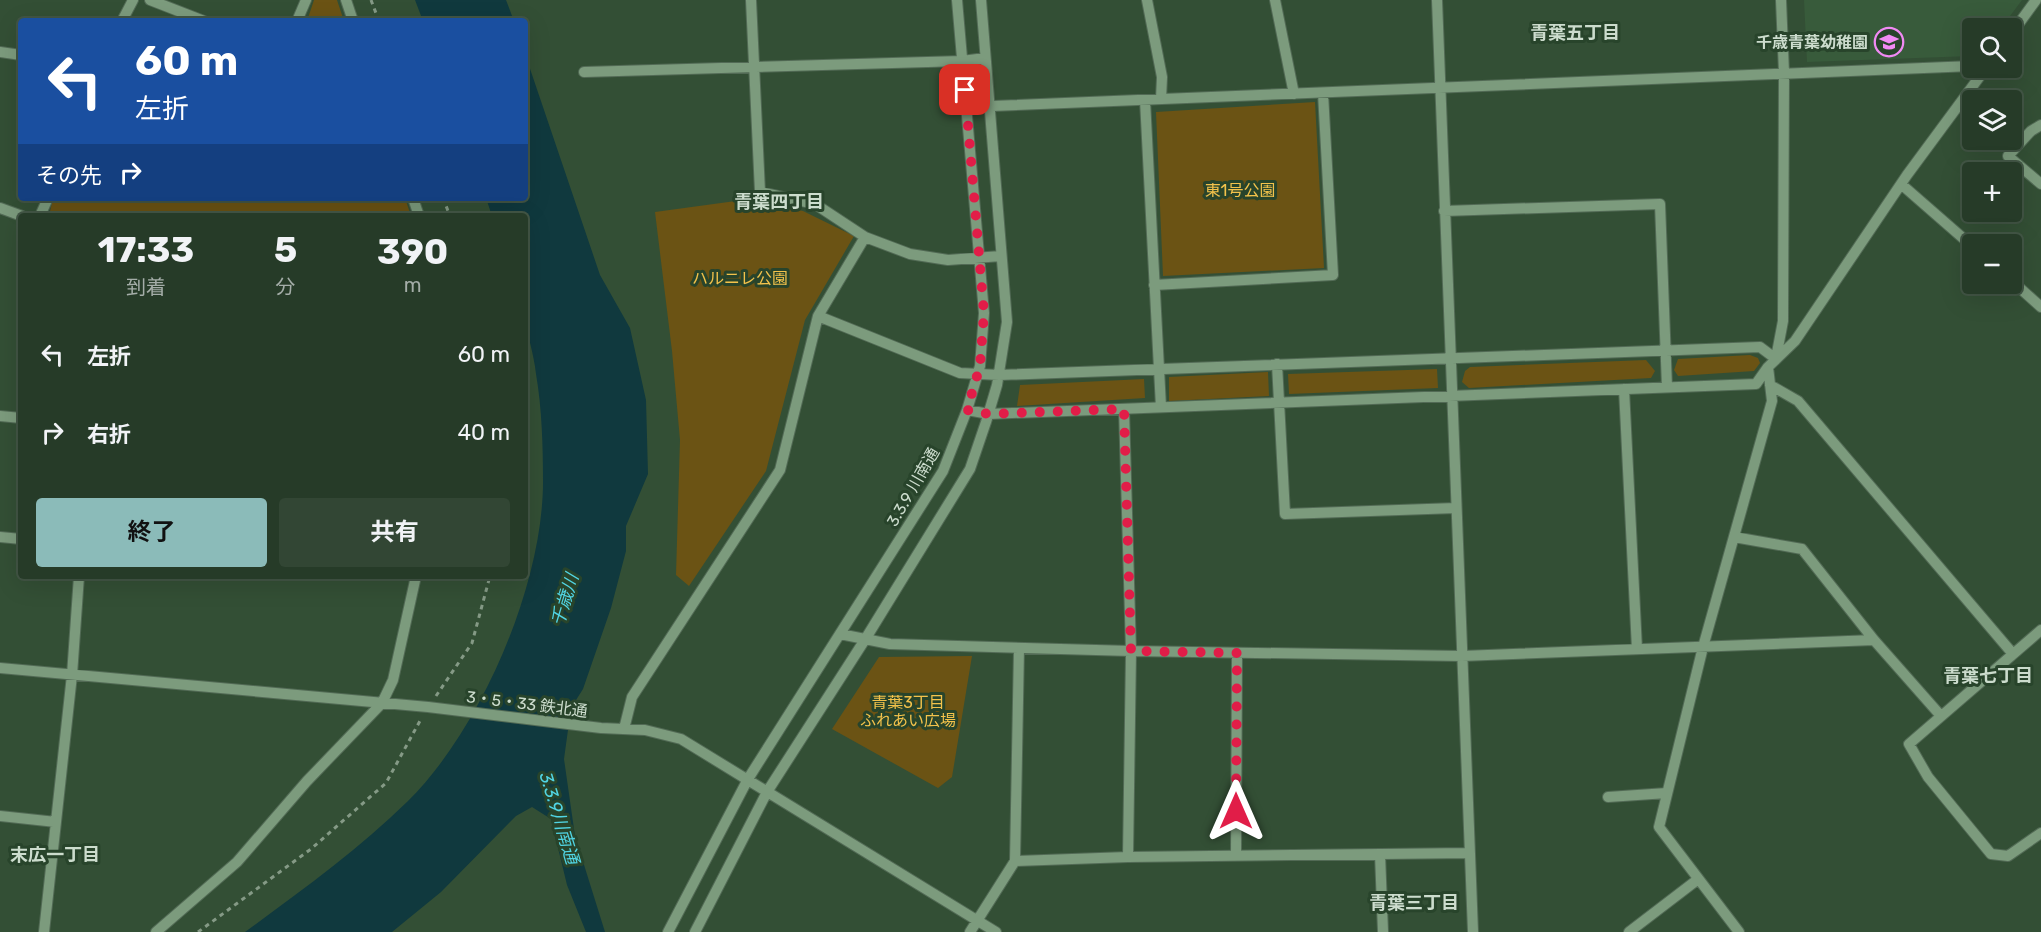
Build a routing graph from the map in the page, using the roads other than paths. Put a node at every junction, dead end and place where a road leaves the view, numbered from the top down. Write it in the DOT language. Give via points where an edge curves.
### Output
graph roads {
  1 [pos="133,0"];
  2 [pos="150,0"];
  3 [pos="306,0"];
  4 [pos="346,0"];
  5 [pos="751,0"];
  6 [pos="957,0"];
  7 [pos="981,0"];
  8 [pos="1147,0"];
  9 [pos="1275,0"];
  10 [pos="1437,0"];
  11 [pos="1781,0"];
  12 [pos="2036,0"];
  13 [pos="124,18"];
  14 [pos="196,18"];
  15 [pos="298,18"];
  16 [pos="352,18"];
  17 [pos="2022,19"];
  18 [pos="0,52"];
  19 [pos="18,55"];
  20 [pos="985,58"];
  21 [pos="962,61"];
  22 [pos="754,66"];
  23 [pos="1962,66"];
  24 [pos="584,72"];
  25 [pos="1784,74"];
  26 [pos="1979,78"];
  27 [pos="1439,88"];
  28 [pos="1323,93"];
  29 [pos="1294,94"];
  30 [pos="1161,99"];
  31 [pos="1145,100"];
  32 [pos="989,106"];
  33 [pos="966,107"];
  34 [pos="2041,125"];
  35 [pos="1901,184"];
  36 [pos="2041,184"];
  37 [pos="0,208"];
  38 [pos="1444,211"];
  39 [pos="18,215"];
  40 [pos="865,237"];
  41 [pos="1962,237"];
  42 [pos="1001,256"];
  43 [pos="980,257"];
  44 [pos="1154,285"];
  45 [pos="2022,290"];
  46 [pos="2041,307"];
  47 [pos="818,316"];
  48 [pos="1665,350"];
  49 [pos="1450,358"];
  50 [pos="1772,363"];
  51 [pos="1277,364"];
  52 [pos="1158,369"];
  53 [pos="978,373"];
  54 [pos="999,375"];
  55 [pos="1770,386"];
  56 [pos="1667,387"];
  57 [pos="1624,388"];
  58 [pos="1452,395"];
  59 [pos="1279,402"];
  60 [pos="1161,407"];
  61 [pos="1124,409"];
  62 [pos="967,410"];
  63 [pos="988,414"];
  64 [pos="0,416"];
  65 [pos="18,418"];
  66 [pos="1456,508"];
  67 [pos="0,537"];
  68 [pos="1734,537"];
  69 [pos="18,539"];
  70 [pos="80,579"];
  71 [pos="415,579"];
  72 [pos="2041,630"];
  73 [pos="840,634"];
  74 [pos="866,638"];
  75 [pos="1874,640"];
  76 [pos="1703,647"];
  77 [pos="1019,648"];
  78 [pos="1636,649"];
  79 [pos="1131,651"];
  80 [pos="1237,653"];
  81 [pos="2013,654"];
  82 [pos="1462,656"];
  83 [pos="0,668"];
  84 [pos="72,675"];
  85 [pos="382,703"];
  86 [pos="1941,716"];
  87 [pos="624,729"];
  88 [pos="748,779"];
  89 [pos="767,792"];
  90 [pos="1668,793"];
  91 [pos="1608,797"];
  92 [pos="0,816"];
  93 [pos="56,822"];
  94 [pos="2041,833"];
  95 [pos="1380,854"];
  96 [pos="1469,854"];
  97 [pos="1128,856"];
  98 [pos="1236,856"];
  99 [pos="1015,861"];
  100 [pos="1697,879"];
  101 [pos="977,920"];
  102 [pos="44,932"];
  103 [pos="156,932"];
  104 [pos="669,932"];
  105 [pos="694,932"];
  106 [pos="970,932"];
  107 [pos="996,932"];
  108 [pos="1383,932"];
  109 [pos="1473,932"];
  110 [pos="1629,932"];
  111 [pos="1739,932"];
  1 -- 13 [label="street"];
  2 -- 14 [label="street"];
  3 -- 15 [label="street"];
  4 -- 16 [label="street"];
  5 -- 22 [label="street"];
  6 -- 21 [label="street, 3.3.9 川南通"];
  7 -- 20 [label="street"];
  8 -- 30 [label="street" via="1162,77"];
  9 -- 29 [label="street"];
  10 -- 27 [label="street"];
  11 -- 25 [label="street"];
  12 -- 17 [label="street"];
  18 -- 19 [label="street"];
  20 -- 21 [label="street"];
  20 -- 32 [label="street"];
  21 -- 22 [label="street"];
  21 -- 33 [label="street, 3.3.9 川南通"];
  22 -- 24 [label="street"];
  22 -- 40 [label="street" via="760,192 815,204"];
  23 -- 25 [label="street"];
  25 -- 27 [label="street"];
  25 -- 50 [label="street" via="1783,321"];
  26 -- 35 [label="street"];
  27 -- 28 [label="street"];
  27 -- 38 [label="street"];
  28 -- 29 [label="street"];
  28 -- 44 [label="street" via="1333,275"];
  29 -- 30 [label="street"];
  30 -- 31 [label="street"];
  31 -- 32 [label="street"];
  31 -- 44 [label="street"];
  32 -- 33 [label="street"];
  32 -- 42 [label="street"];
  33 -- 43 [label="street, 3.3.9 川南通"];
  34 -- 36 [label="street" via="2008,156"];
  35 -- 41 [label="street"];
  35 -- 50 [label="street" via="1795,341"];
  37 -- 39 [label="street"];
  38 -- 48 [label="street" via="1660,204"];
  38 -- 49 [label="street"];
  40 -- 43 [label="street" via="910,254 948,260"];
  40 -- 47 [label="street"];
  42 -- 43 [label="street"];
  42 -- 54 [label="street" via="1007,322"];
  43 -- 53 [label="street, 3.3.9 川南通" via="984,313"];
  44 -- 52 [label="street"];
  45 -- 46 [label="street"];
  47 -- 53 [label="street" via="960,374"];
  47 -- 87 [label="street" via="780,470 632,697"];
  48 -- 49 [label="street"];
  48 -- 50 [label="street" via="1760,347"];
  48 -- 56 [label="street"];
  49 -- 51 [label="street"];
  49 -- 58 [label="street"];
  50 -- 55 [label="street"];
  50 -- 56 [label="street" via="1756,384"];
  51 -- 52 [label="street"];
  51 -- 59 [label="street"];
  52 -- 54 [label="street"];
  52 -- 60 [label="street"];
  53 -- 54 [label="street"];
  53 -- 62 [label="street, 3.3.9 川南通"];
  54 -- 63 [label="street"];
  55 -- 68 [label="street" via="1772,401"];
  55 -- 81 [label="street" via="1798,400"];
  56 -- 57 [label="street"];
  57 -- 58 [label="street"];
  57 -- 78 [label="street"];
  58 -- 59 [label="street"];
  58 -- 66 [label="street"];
  59 -- 60 [label="street"];
  59 -- 66 [label="street" via="1285,514"];
  60 -- 61 [label="street"];
  61 -- 63 [label="street"];
  61 -- 79 [label="street"];
  62 -- 63 [label="street"];
  62 -- 73 [label="street, 3.3.9 川南通" via="943,471"];
  63 -- 74 [label="street" via="970,469"];
  64 -- 65 [label="street"];
  66 -- 82 [label="street"];
  67 -- 69 [label="street"];
  68 -- 75 [label="street" via="1802,549"];
  68 -- 76 [label="street"];
  70 -- 84 [label="street"];
  71 -- 85 [label="street" via="393,680"];
  72 -- 81 [label="street"];
  73 -- 74 [label="street"];
  73 -- 88 [label="street, 3.3.9 川南通"];
  74 -- 77 [label="street" via="891,644"];
  74 -- 89 [label="street"];
  75 -- 76 [label="street"];
  75 -- 86 [label="street"];
  76 -- 78 [label="street"];
  76 -- 90 [label="street"];
  77 -- 79 [label="street"];
  77 -- 99 [label="street"];
  78 -- 82 [label="street"];
  79 -- 80 [label="street"];
  79 -- 97 [label="street"];
  80 -- 82 [label="street"];
  80 -- 98 [label="street"];
  81 -- 86 [label="street"];
  82 -- 96 [label="street"];
  83 -- 84 [label="street, 3・5・33 鉄北通"];
  84 -- 85 [label="street, 3・5・33 鉄北通"];
  84 -- 93 [label="street"];
  85 -- 87 [label="street, 3・5・33 鉄北通"];
  85 -- 103 [label="street" via="237,862"];
  86 -- 94 [label="street" via="1909,744 1928,777 1991,854 2008,855"];
  87 -- 88 [label="street, 3・5・33 鉄北通" via="681,738"];
  88 -- 89 [label="street, 3・5・33 鉄北通"];
  88 -- 104 [label="street, 3.3.9 川南通"];
  89 -- 101 [label="street, 3・5・33 鉄北通"];
  89 -- 105 [label="street"];
  90 -- 91 [label="street"];
  90 -- 100 [label="street" via="1659,827"];
  92 -- 93 [label="street"];
  93 -- 102 [label="street"];
  95 -- 96 [label="street"];
  95 -- 98 [label="street"];
  95 -- 108 [label="street"];
  96 -- 109 [label="street"];
  97 -- 98 [label="street"];
  97 -- 99 [label="street"];
  99 -- 101 [label="street"];
  100 -- 110 [label="street"];
  100 -- 111 [label="street"];
  101 -- 106 [label="street"];
  101 -- 107 [label="street, 3・5・33 鉄北通"];
}
